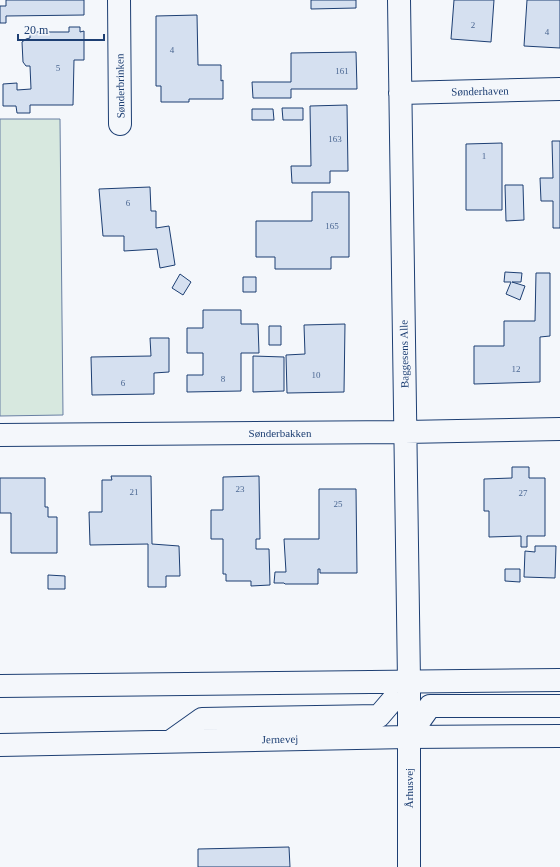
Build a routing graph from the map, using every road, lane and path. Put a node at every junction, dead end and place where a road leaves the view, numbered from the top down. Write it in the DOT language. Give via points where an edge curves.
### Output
graph roads {
  1 [pos="119,0"];
  2 [pos="399,0"];
  3 [pos="560,89"];
  4 [pos="400,93"];
  5 [pos="120,124"];
  6 [pos="560,429"];
  7 [pos="405,432"];
  8 [pos="0,435"];
  9 [pos="560,680"];
  10 [pos="409,681"];
  11 [pos="0,686"];
  12 [pos="560,706"];
  13 [pos="409,709"];
  14 [pos="560,736"];
  15 [pos="408,737"];
  16 [pos="171,741"];
  17 [pos="0,745"];
  18 [pos="409,867"];
  1 -- 5 [label="street, Sønderbrinken"];
  2 -- 4 [label="street, Baggesens Alle"];
  3 -- 4 [label="street, Sønderhaven"];
  4 -- 7 [label="street, Baggesens Alle"];
  6 -- 7 [label="street, Sønderbakken"];
  7 -- 8 [label="street, Sønderbakken"];
  7 -- 10 [label="street, Baggesens Alle"];
  9 -- 10 [label="street"];
  10 -- 11 [label="street"];
  10 -- 13 [label="street, Baggesens Alle"];
  10 -- 16 [label="street" via="379,716 202,719"];
  12 -- 15 [label="street" via="430,706"];
  13 -- 15 [label="street, Århusvej"];
  14 -- 15 [label="street, Jernevej"];
  15 -- 16 [label="street, Jernevej"];
  15 -- 18 [label="street, Århusvej"];
  16 -- 17 [label="street, Jernevej"];
}
